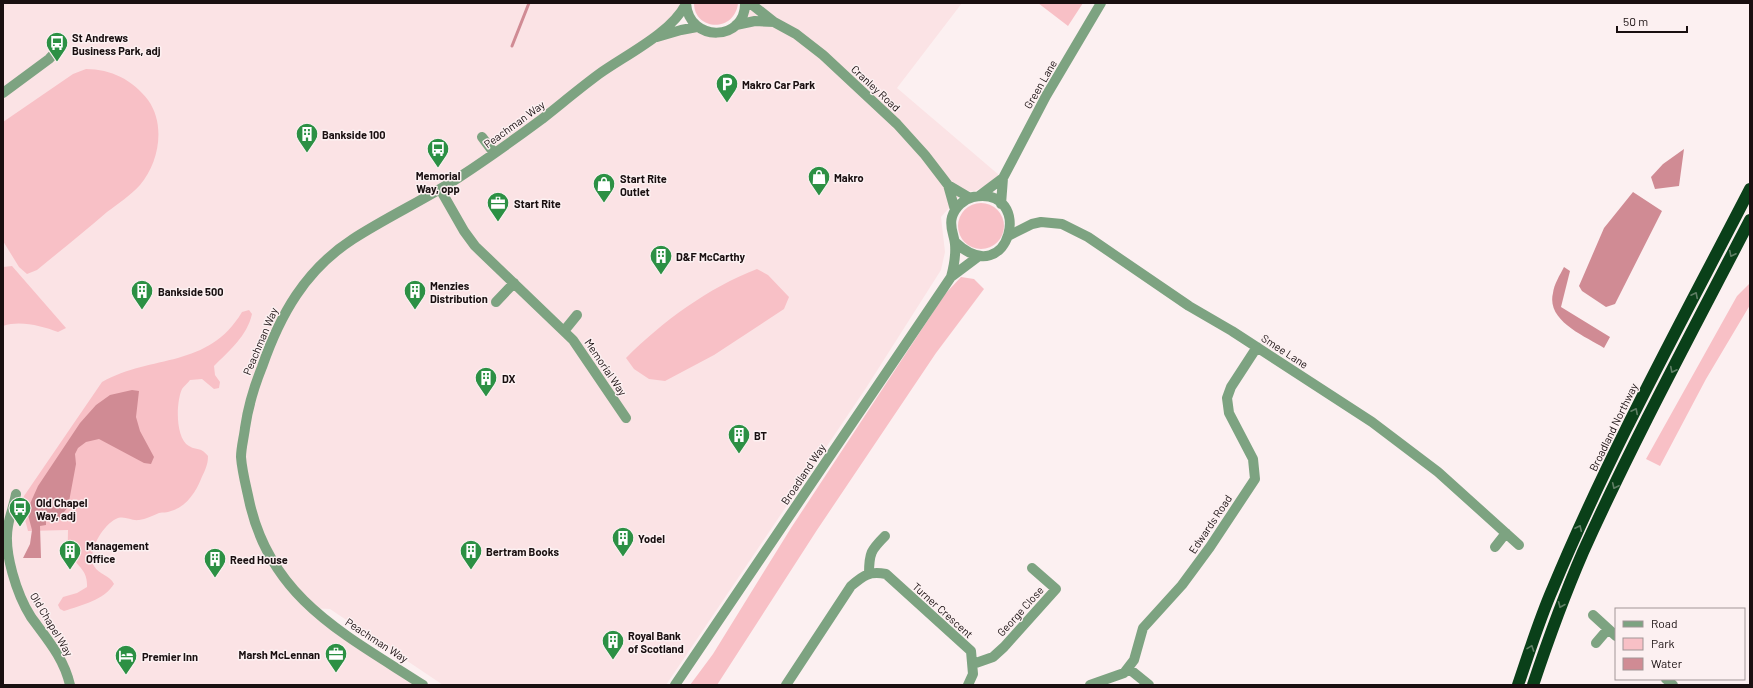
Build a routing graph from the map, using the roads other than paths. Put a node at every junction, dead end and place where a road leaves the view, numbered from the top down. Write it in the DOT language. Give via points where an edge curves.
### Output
graph roads {
  1 [pos="745,3"];
  2 [pos="750,3"];
  3 [pos="1101,3"];
  4 [pos="686,4"];
  5 [pos="774,22"];
  6 [pos="736,25"];
  7 [pos="697,27"];
  8 [pos="650,40"];
  9 [pos="62,45"];
  10 [pos="3,93"];
  11 [pos="482,137"];
  12 [pos="494,154"];
  13 [pos="1003,178"];
  14 [pos="948,185"];
  15 [pos="440,189"];
  16 [pos="1750,189"];
  17 [pos="975,197"];
  18 [pos="1001,204"];
  19 [pos="955,210"];
  20 [pos="1010,219"];
  21 [pos="1750,220"];
  22 [pos="1032,224"];
  23 [pos="1010,235"];
  24 [pos="955,242"];
  25 [pos="980,256"];
  26 [pos="951,277"];
  27 [pos="514,284"];
  28 [pos="496,302"];
  29 [pos="577,315"];
  30 [pos="564,331"];
  31 [pos="1257,347"];
  32 [pos="626,418"];
  33 [pos="16,494"];
  34 [pos="5,527"];
  35 [pos="1506,533"];
  36 [pos="885,536"];
  37 [pos="1520,545"];
  38 [pos="1494,547"];
  39 [pos="1032,568"];
  40 [pos="869,574"];
  41 [pos="1594,616"];
  42 [pos="1608,628"];
  43 [pos="1615,635"];
  44 [pos="1596,643"];
  45 [pos="973,664"];
  46 [pos="1128,668"];
  47 [pos="70,685"];
  48 [pos="423,685"];
  49 [pos="675,685"];
  50 [pos="786,685"];
  51 [pos="968,685"];
  52 [pos="1090,685"];
  53 [pos="1149,685"];
  54 [pos="1518,685"];
  55 [pos="1533,685"];
  1 -- 6 [label="street"];
  2 -- 5 [label="street, Cranley Road"];
  3 -- 13 [label="street, Green Lane" via="1046,96"];
  4 -- 7 [label="street, Peachman Way" via="689,17"];
  4 -- 8 [label="street, Peachman Way" via="677,18"];
  5 -- 6 [label="street, Cranley Road" via="756,21"];
  5 -- 14 [label="street, Cranley Road" via="813,47 898,124"];
  6 -- 7 [label="street, Peachman Way" via="718,33"];
  7 -- 8 [label="street, Peachman Way"];
  8 -- 12 [label="street, Peachman Way" via="599,74"];
  9 -- 10 [label="street"];
  11 -- 12 [label="street"];
  12 -- 15 [label="street, Peachman Way"];
  13 -- 17 [label="street, Green Lane"];
  13 -- 18 [label="street, Green Lane"];
  14 -- 17 [label="street, Cranley Road"];
  14 -- 19 [label="street, Cranley Road"];
  15 -- 27 [label="street, Memorial Way" via="475,246"];
  15 -- 48 [label="street, Peachman Way" via="352,240 333,254 298,292 280,321 256,383 246,418 241,456 253,520 265,550 285,581 326,621"];
  54 -- 16 [label="highway, Broadland Northway, one-way" via="1552,590 1573,541 1629,423"];
  17 -- 18 [label="street" via="989,197"];
  17 -- 19 [label="street" via="963,202"];
  18 -- 20 [label="street"];
  19 -- 24 [label="street, Broadland Way" via="951,229"];
  20 -- 22 [label="street, Smee Lane"];
  20 -- 23 [label="street"];
  21 -- 55 [label="highway, one-way" via="1586,545 1557,615"];
  22 -- 23 [label="street, Smee Lane"];
  22 -- 31 [label="street, Smee Lane" via="1062,224 1088,237 1189,306"];
  23 -- 25 [label="street, Broadland Way" via="999,250 990,255"];
  24 -- 25 [label="street" via="966,252"];
  24 -- 26 [label="street, Broadland Way" via="955,260"];
  25 -- 26 [label="street, Broadland Way"];
  26 -- 49 [label="street, Broadland Way"];
  27 -- 28 [label="street"];
  27 -- 30 [label="street, Memorial Way"];
  29 -- 30 [label="street"];
  30 -- 32 [label="street, Memorial Way" via="583,352"];
  31 -- 35 [label="street, Smee Lane" via="1372,422 1431,466"];
  31 -- 46 [label="street, Edwards Road" via="1231,387 1227,398 1229,413 1253,459 1256,478 1182,585 1144,628 1134,660"];
  33 -- 34 [label="street, Old Chapel Way"];
  34 -- 47 [label="street, Old Chapel Way" via="9,558 19,591 30,615 61,659"];
  35 -- 37 [label="street, Smee Lane"];
  35 -- 38 [label="street"];
  36 -- 40 [label="street" via="869,556"];
  39 -- 45 [label="street, George Close" via="1056,589 993,657"];
  40 -- 45 [label="street, Turner Crescent" via="886,574 971,651"];
  40 -- 50 [label="street" via="851,586"];
  41 -- 42 [label="street"];
  42 -- 43 [label="street"];
  42 -- 44 [label="street"];
  45 -- 51 [label="street" via="973,674"];
  46 -- 52 [label="street" via="1124,673"];
  46 -- 53 [label="street"];
}
